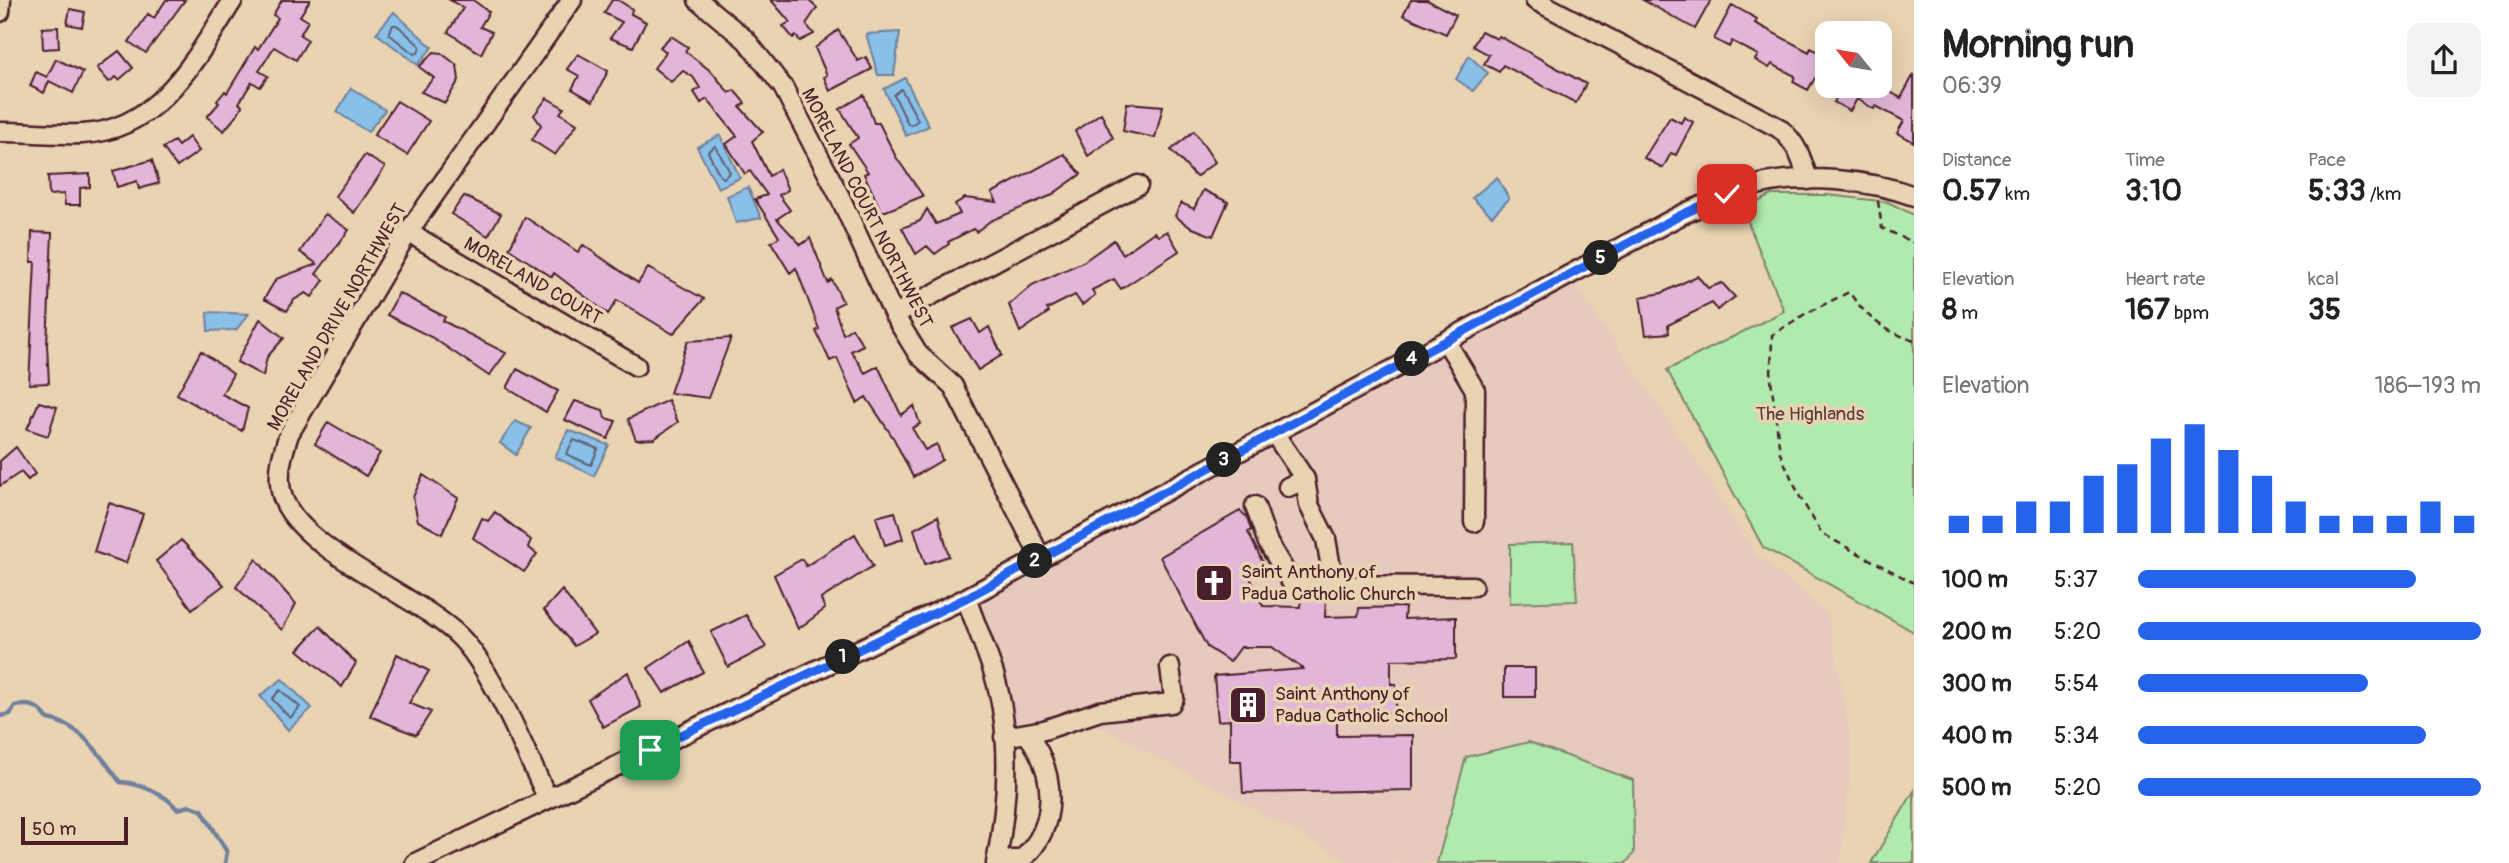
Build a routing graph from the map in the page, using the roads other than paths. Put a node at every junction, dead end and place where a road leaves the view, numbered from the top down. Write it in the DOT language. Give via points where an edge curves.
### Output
graph roads {
  1 [pos="1,0"];
  2 [pos="233,0"];
  3 [pos="572,0"];
  4 [pos="698,0"];
  5 [pos="1535,0"];
  6 [pos="0,12"];
  7 [pos="0,132"];
  8 [pos="1808,180"];
  9 [pos="1138,186"];
  10 [pos="1914,196"];
  11 [pos="408,232"];
  12 [pos="894,315"];
  13 [pos="1446,341"];
  14 [pos="636,366"];
  15 [pos="1274,433"];
  16 [pos="1305,479"];
  17 [pos="1288,487"];
  18 [pos="1255,506"];
  19 [pos="1474,522"];
  20 [pos="1041,558"];
  21 [pos="1334,585"];
  22 [pos="1473,586"];
  23 [pos="966,598"];
  24 [pos="1170,667"];
  25 [pos="1027,733"];
  26 [pos="1004,737"];
  27 [pos="548,799"];
  28 [pos="996,861"];
  29 [pos="415,863"];
  1 -- 6 [label="street"];
  2 -- 7 [label="street" via="187,74 142,115 83,134"];
  3 -- 11 [label="street, MORELAND DRIVE NORTHWEST"];
  4 -- 12 [label="street, MORELAND COURT NORTHWEST" via="746,40 783,87"];
  5 -- 8 [label="street" via="1779,128 1801,155"];
  8 -- 10 [label="street" via="1875,184"];
  8 -- 13 [label="street" via="1760,184 1727,194"];
  9 -- 12 [label="street"];
  11 -- 14 [label="street, MORELAND COURT"];
  11 -- 27 [label="street, MORELAND DRIVE NORTHWEST" via="289,434 279,465 281,492 290,515 317,542 460,637 500,700"];
  12 -- 20 [label="street, MORELAND COURT NORTHWEST" via="918,354 953,386"];
  13 -- 15 [label="street"];
  13 -- 19 [label="street" via="1475,390"];
  15 -- 16 [label="street"];
  15 -- 20 [label="street"];
  16 -- 17 [label="street"];
  16 -- 21 [label="street" via="1309,505 1326,540"];
  18 -- 21 [label="street" via="1289,583 1298,587"];
  20 -- 23 [label="street"];
  21 -- 22 [label="street"];
  23 -- 26 [label="street" via="995,677"];
  23 -- 27 [label="street"];
  24 -- 25 [label="street" via="1171,703 1100,711"];
  25 -- 26 [label="street"];
  25 -- 28 [label="street" via="1043,761 1050,813 1035,845 1021,860"];
  26 -- 28 [label="street" via="1004,813"];
  27 -- 29 [label="street"];
}
